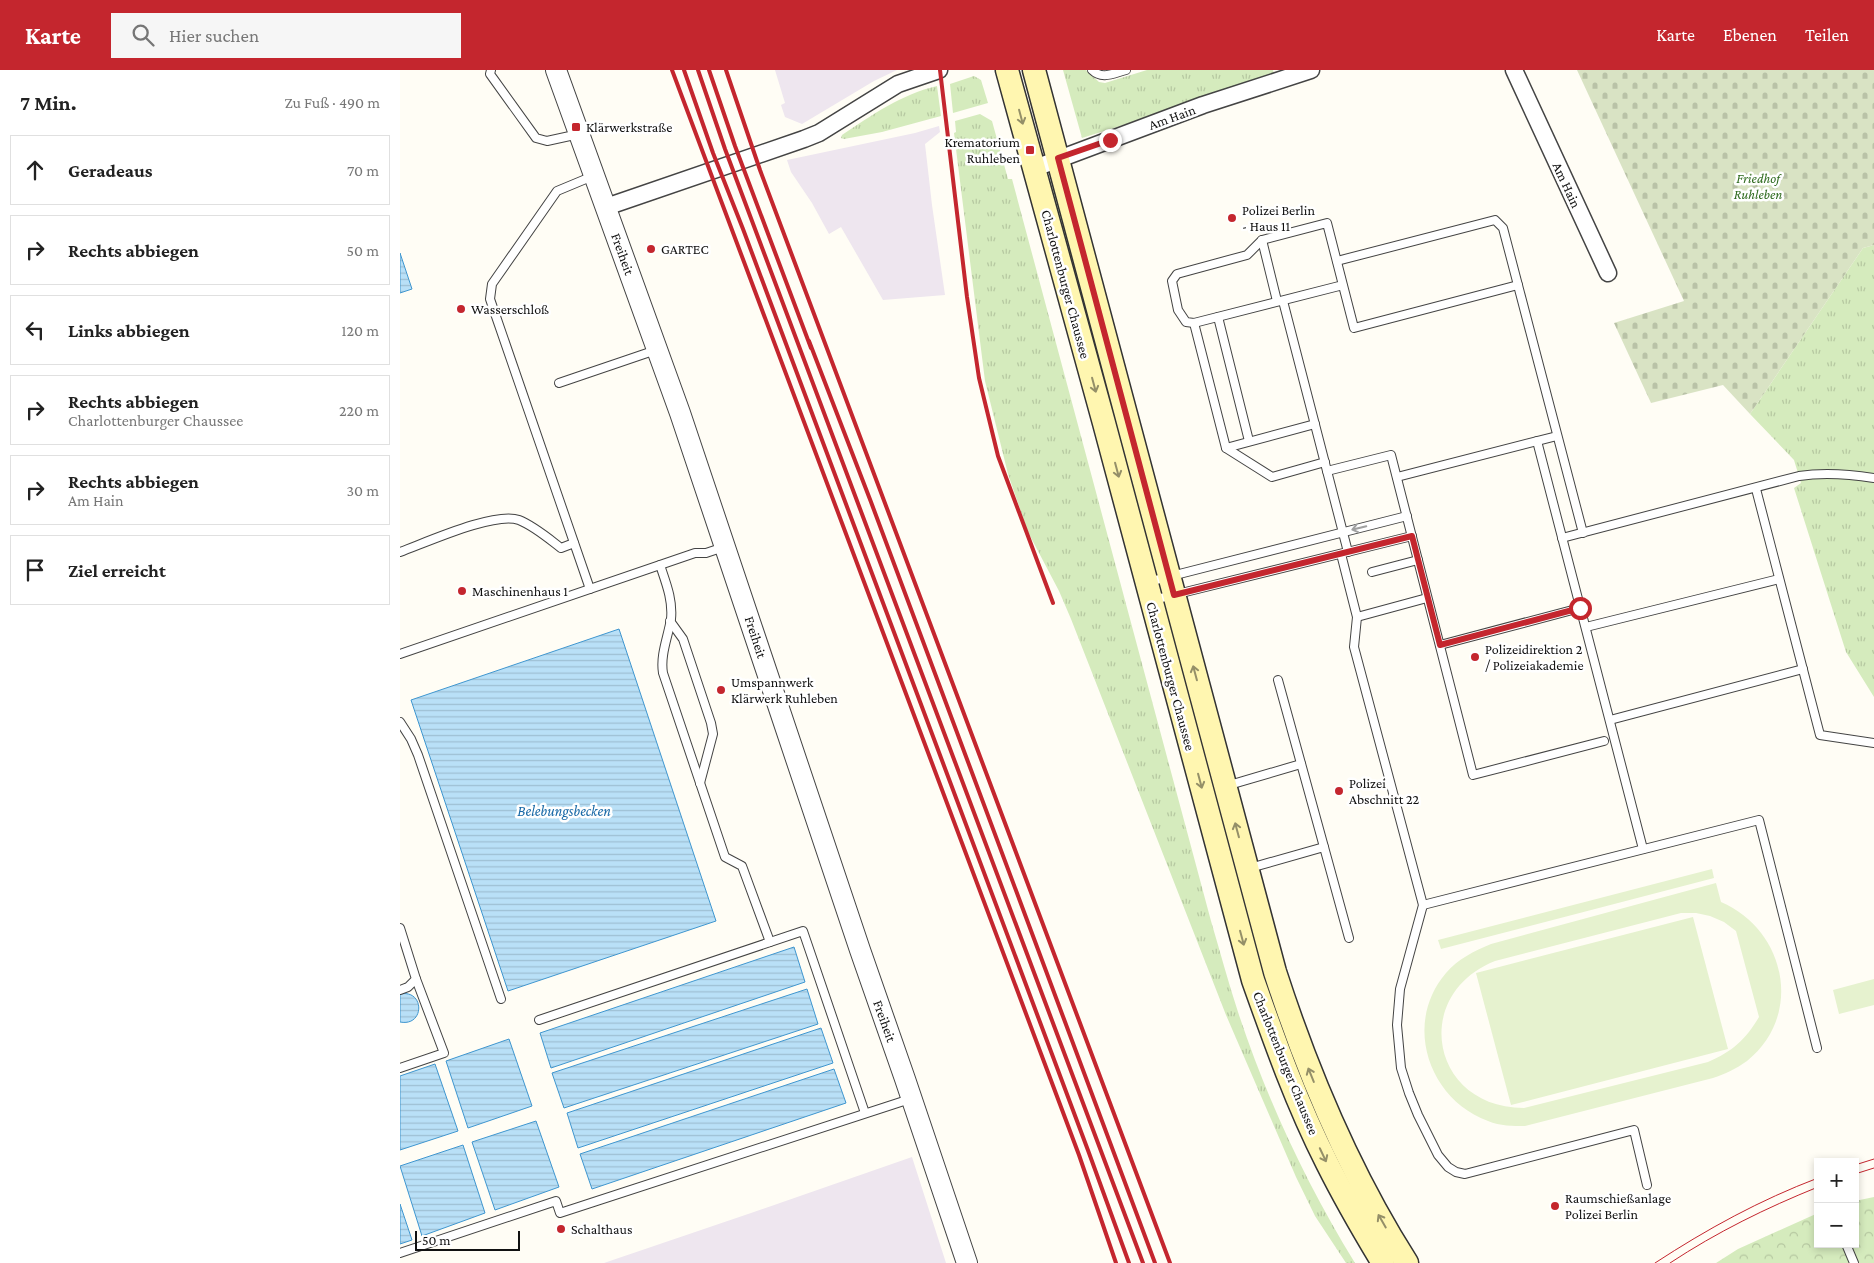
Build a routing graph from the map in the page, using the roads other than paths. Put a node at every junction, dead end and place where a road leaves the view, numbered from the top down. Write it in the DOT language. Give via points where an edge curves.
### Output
graph roads {
  1 [pos="490,70"];
  2 [pos="556,70"];
  3 [pos="939,70"];
  4 [pos="1007,70"];
  5 [pos="1034,70"];
  6 [pos="1092,70"];
  7 [pos="1126,70"];
  8 [pos="1311,70"];
  9 [pos="1514,70"];
  10 [pos="579,134"];
  11 [pos="1058,158"];
  12 [pos="1035,168"];
  13 [pos="594,176"];
  14 [pos="606,207"];
  15 [pos="1262,240"];
  16 [pos="1337,260"];
  17 [pos="1608,273"];
  18 [pos="1343,285"];
  19 [pos="1518,286"];
  20 [pos="1280,301"];
  21 [pos="1218,317"];
  22 [pos="1194,323"];
  23 [pos="658,350"];
  24 [pos="559,383"];
  25 [pos="1315,424"];
  26 [pos="1557,436"];
  27 [pos="1249,441"];
  28 [pos="1537,441"];
  29 [pos="1226,448"];
  30 [pos="1325,462"];
  31 [pos="1327,471"];
  32 [pos="1397,477"];
  33 [pos="1874,478"];
  34 [pos="1756,489"];
  35 [pos="1407,516"];
  36 [pos="1343,532"];
  37 [pos="1583,533"];
  38 [pos="1412,536"];
  39 [pos="1562,538"];
  40 [pos="574,543"];
  41 [pos="726,547"];
  42 [pos="400,552"];
  43 [pos="1345,553"];
  44 [pos="1418,560"];
  45 [pos="660,565"];
  46 [pos="1372,572"];
  47 [pos="1779,579"];
  48 [pos="1172,586"];
  49 [pos="590,589"];
  50 [pos="1148,591"];
  51 [pos="1427,598"];
  52 [pos="1580,608"];
  53 [pos="1357,617"];
  54 [pos="670,621"];
  55 [pos="1586,627"];
  56 [pos="1440,645"];
  57 [pos="400,654"];
  58 [pos="1803,669"];
  59 [pos="1278,680"];
  60 [pos="1610,720"];
  61 [pos="400,722"];
  62 [pos="1604,741"];
  63 [pos="1874,743"];
  64 [pos="1301,764"];
  65 [pos="700,783"];
  66 [pos="1226,786"];
  67 [pos="1324,847"];
  68 [pos="1643,849"];
  69 [pos="1248,869"];
  70 [pos="1423,905"];
  71 [pos="400,928"];
  72 [pos="1349,938"];
  73 [pos="770,942"];
  74 [pos="405,946"];
  75 [pos="400,953"];
  76 [pos="416,979"];
  77 [pos="400,990"];
  78 [pos="500,999"];
  79 [pos="539,1020"];
  80 [pos="1817,1048"];
  81 [pos="400,1068"];
  82 [pos="912,1099"];
  83 [pos="865,1113"];
  84 [pos="1647,1185"];
  85 [pos="1360,1204"];
  86 [pos="1848,1248"];
  87 [pos="400,1253"];
  88 [pos="967,1263"];
  89 [pos="1383,1263"];
  90 [pos="1407,1263"];
  91 [pos="1854,1263"];
  1 -- 10 [label="lane" via="536,138 547,141"];
  2 -- 10 [label="street, Freiheit"];
  3 -- 14 [label="street" via="898,84 819,134"];
  4 -- 12 [label="main road, Charlottenburger Chaussee, one-way"];
  5 -- 11 [label="main road, Charlottenburger Chaussee"];
  6 -- 7 [label="lane" via="1102,76"];
  8 -- 11 [label="street, Am Hain"];
  9 -- 17 [label="street, Am Hain"];
  10 -- 13 [label="street, Freiheit"];
  11 -- 12 [label="street, Am Hain"];
  11 -- 48 [label="main road, Charlottenburger Chaussee"];
  12 -- 50 [label="main road, Charlottenburger Chaussee, one-way"];
  13 -- 14 [label="street, Freiheit"];
  13 -- 40 [label="lane" via="557,192 492,284 489,293"];
  14 -- 23 [label="street, Freiheit"];
  15 -- 16 [label="lane" via="1327,223"];
  15 -- 20 [label="lane"];
  15 -- 22 [label="lane" via="1247,255 1174,277 1173,292 1178,310 1186,322"];
  16 -- 18 [label="lane"];
  16 -- 19 [label="lane" via="1494,220 1503,228"];
  18 -- 19 [label="lane" via="1354,328"];
  18 -- 20 [label="lane"];
  19 -- 26 [label="lane"];
  20 -- 21 [label="lane"];
  20 -- 25 [label="lane"];
  21 -- 22 [label="lane"];
  21 -- 27 [label="lane"];
  22 -- 29 [label="lane"];
  23 -- 24 [label="lane"];
  23 -- 41 [label="street, Freiheit"];
  25 -- 27 [label="lane"];
  25 -- 30 [label="lane"];
  26 -- 28 [label="lane"];
  26 -- 37 [label="lane"];
  27 -- 29 [label="lane"];
  28 -- 32 [label="lane"];
  28 -- 39 [label="lane"];
  29 -- 30 [label="lane" via="1272,477"];
  30 -- 31 [label="lane"];
  31 -- 32 [label="lane" via="1391,455"];
  31 -- 36 [label="lane"];
  32 -- 35 [label="lane"];
  33 -- 34 [label="lane" via="1814,474"];
  34 -- 37 [label="lane"];
  34 -- 47 [label="lane"];
  35 -- 36 [label="lane, one-way"];
  35 -- 38 [label="lane"];
  36 -- 43 [label="lane"];
  36 -- 48 [label="lane"];
  37 -- 39 [label="lane"];
  38 -- 43 [label="lane"];
  38 -- 44 [label="lane"];
  39 -- 52 [label="lane"];
  40 -- 42 [label="lane" via="561,548 528,525 508,518 483,522"];
  40 -- 49 [label="lane"];
  41 -- 45 [label="lane"];
  41 -- 82 [label="street, Freiheit"];
  43 -- 48 [label="lane"];
  43 -- 53 [label="lane"];
  44 -- 46 [label="lane"];
  44 -- 51 [label="lane"];
  45 -- 49 [label="lane"];
  45 -- 54 [label="lane" via="671,601"];
  47 -- 55 [label="lane"];
  47 -- 58 [label="lane"];
  48 -- 50 [label="lane"];
  48 -- 50 [label="lane"];
  66 -- 48 [label="main road, Charlottenburger Chaussee, one-way"];
  49 -- 57 [label="lane"];
  50 -- 85 [label="main road, Charlottenburger Chaussee, one-way" via="1253,980 1304,1113"];
  51 -- 53 [label="lane"];
  51 -- 56 [label="lane"];
  52 -- 55 [label="lane"];
  52 -- 56 [label="lane"];
  53 -- 70 [label="lane" via="1354,647"];
  54 -- 65 [label="lane" via="663,654 663,674"];
  54 -- 65 [label="lane" via="683,639 713,734"];
  55 -- 60 [label="lane"];
  56 -- 62 [label="lane" via="1473,775"];
  58 -- 60 [label="lane"];
  58 -- 63 [label="lane" via="1820,735"];
  59 -- 64 [label="lane"];
  60 -- 68 [label="lane"];
  61 -- 78 [label="lane" via="418,755"];
  64 -- 66 [label="lane"];
  64 -- 67 [label="lane"];
  65 -- 73 [label="lane" via="725,857 742,866"];
  69 -- 66 [label="main road, Charlottenburger Chaussee, one-way"];
  67 -- 69 [label="lane"];
  67 -- 72 [label="lane"];
  68 -- 70 [label="lane"];
  68 -- 80 [label="lane" via="1758,820"];
  85 -- 69 [label="main road, Charlottenburger Chaussee, one-way" via="1338,1137 1295,1033"];
  70 -- 84 [label="lane" via="1400,989 1398,1044 1409,1093 1429,1139 1448,1167 1465,1174 1634,1130"];
  71 -- 74 [label="lane"];
  73 -- 79 [label="lane"];
  73 -- 83 [label="lane" via="803,931"];
  74 -- 75 [label="lane"];
  74 -- 76 [label="lane"];
  76 -- 77 [label="lane"];
  76 -- 81 [label="lane" via="444,1053"];
  82 -- 83 [label="lane"];
  82 -- 88 [label="street, Freiheit"];
  83 -- 87 [label="lane" via="560,1213 556,1200"];
  85 -- 89 [label="main road, Charlottenburger Chaussee"];
  90 -- 85 [label="main road, Charlottenburger Chaussee, one-way"];
  86 -- 91 [label="lane"];
}
